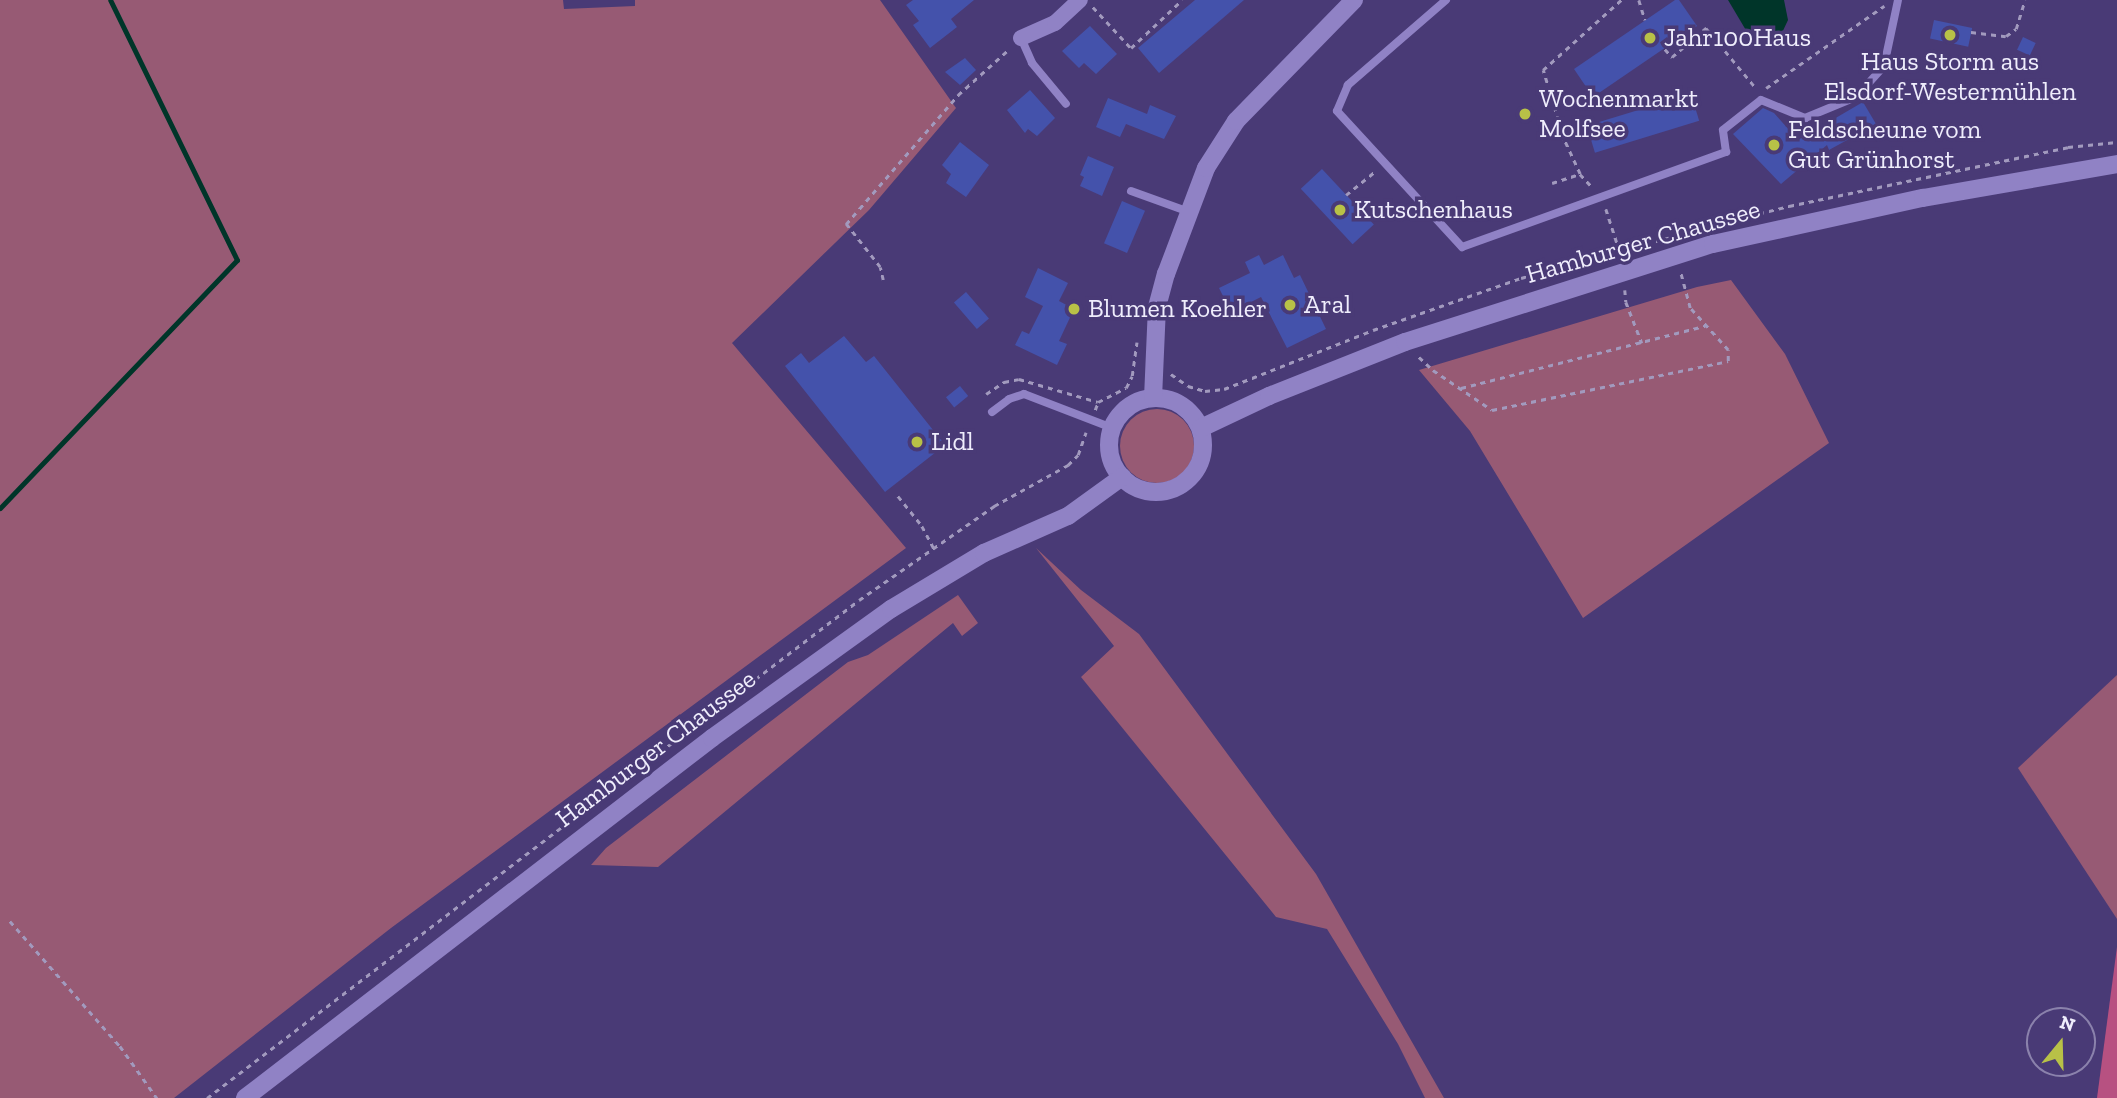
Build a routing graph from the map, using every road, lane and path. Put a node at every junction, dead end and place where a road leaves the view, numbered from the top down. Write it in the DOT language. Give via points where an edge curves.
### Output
graph roads {
  1 [pos="1080,0"];
  2 [pos="1086,0"];
  3 [pos="1182,0"];
  4 [pos="1354,0"];
  5 [pos="1446,0"];
  6 [pos="1621,0"];
  7 [pos="1639,0"];
  8 [pos="1895,0"];
  9 [pos="2025,0"];
  10 [pos="1645,20"];
  11 [pos="1970,32"];
  12 [pos="1021,38"];
  13 [pos="1665,49"];
  14 [pos="1066,104"];
  15 [pos="1385,164"];
  16 [pos="2117,164"];
  17 [pos="1580,174"];
  18 [pos="1130,191"];
  19 [pos="1346,195"];
  20 [pos="1189,212"];
  21 [pos="1678,255"];
  22 [pos="1623,272"];
  23 [pos="883,280"];
  24 [pos="1706,326"];
  25 [pos="1138,335"];
  26 [pos="1405,342"];
  27 [pos="1643,343"];
  28 [pos="1461,388"];
  29 [pos="1153,398"];
  30 [pos="992,412"];
  31 [pos="1091,419"];
  32 [pos="1112,428"];
  33 [pos="1201,428"];
  34 [pos="1122,477"];
  35 [pos="898,496"];
  36 [pos="933,550"];
  37 [pos="10,921"];
  38 [pos="157,1098"];
  39 [pos="208,1098"];
  40 [pos="244,1098"];
  1 -- 12 [label="street" via="1055,23"];
  2 -- 3 [label="path" via="1131,48"];
  4 -- 20 [label="main road" via="1236,121 1206,168"];
  5 -- 15 [label="lane" via="1348,85 1337,111"];
  6 -- 17 [label="path" via="1543,70 1564,140"];
  7 -- 10 [label="path"];
  8 -- 13 [label="path" via="1760,92 1706,28 1672,57"];
  8 -- 15 [label="lane" via="1884,66 1856,97 1805,118 1760,100 1723,130 1726,152 1462,247"];
  9 -- 11 [label="path" via="2015,29 2006,36"];
  12 -- 14 [label="lane" via="1032,63"];
  12 -- 23 [label="path" via="958,95 846,224 880,267"];
  15 -- 19 [label="path"];
  16 -- 21 [label="main road, Hamburger Chaussee" via="1923,198"];
  18 -- 20 [label="lane"];
  20 -- 29 [label="main road" via="1157,307"];
  21 -- 22 [label="main road, Hamburger Chaussee"];
  21 -- 24 [label="path" via="1690,308"];
  22 -- 26 [label="main road, Hamburger Chaussee"];
  22 -- 27 [label="path" via="1626,302"];
  24 -- 27 [label="path"];
  24 -- 28 [label="path" via="1728,350 1728,361 1492,410"];
  25 -- 31 [label="path" via="1126,388 1098,402"];
  26 -- 28 [label="path" via="1433,370"];
  26 -- 33 [label="main road, Hamburger Chaussee"];
  27 -- 28 [label="path"];
  29 -- 32 [label="main road" via="1128,407"];
  29 -- 33 [label="main road" via="1182,405"];
  30 -- 31 [label="lane" via="1024,394"];
  31 -- 32 [label="lane"];
  31 -- 36 [label="path" via="1078,455 1068,465 993,506"];
  32 -- 34 [label="main road" via="1110,454"];
  33 -- 34 [label="main road" via="1202,460 1182,485 1150,492"];
  34 -- 40 [label="main road, Hamburger Chaussee" via="1068,516 984,553 880,617 712,738"];
  35 -- 36 [label="path" via="922,526"];
  36 -- 39 [label="path" via="859,600"];
  37 -- 38 [label="path" via="120,1046"];
}
